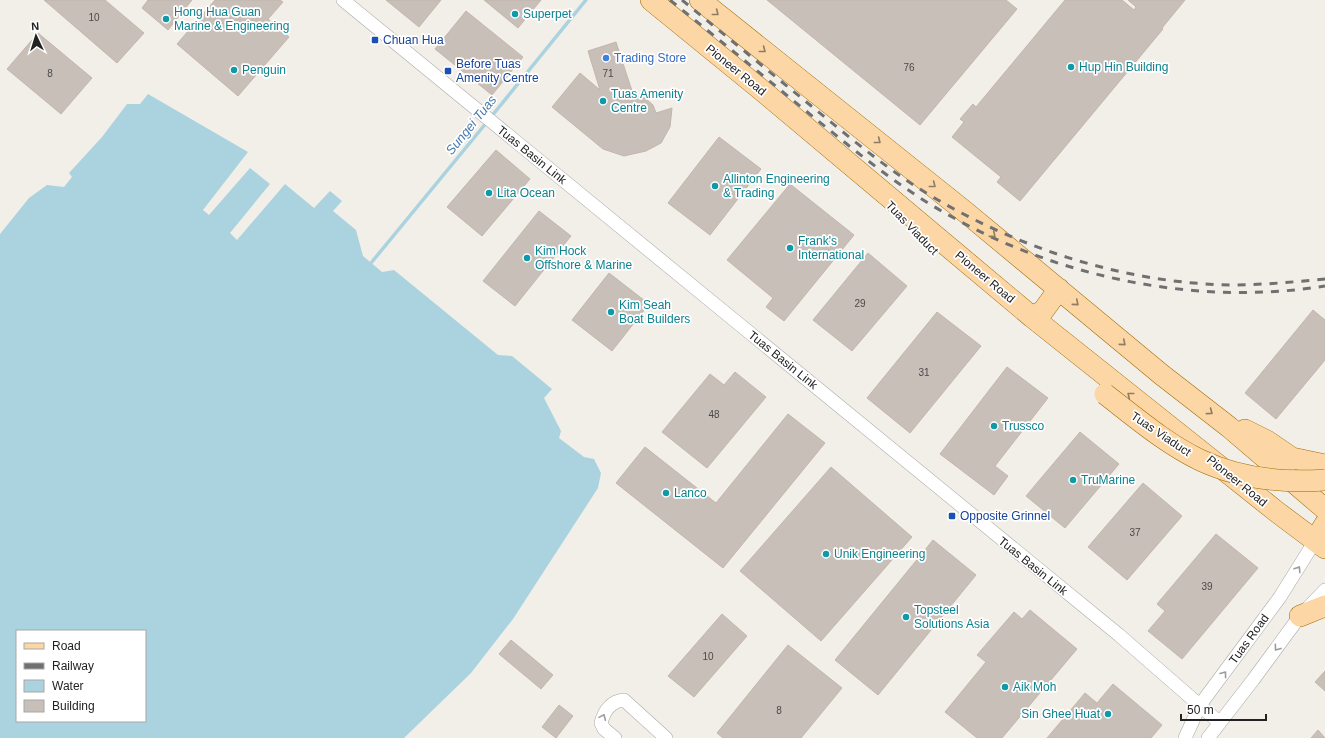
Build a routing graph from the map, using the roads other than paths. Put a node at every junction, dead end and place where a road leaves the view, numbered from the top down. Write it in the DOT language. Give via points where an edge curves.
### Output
graph roads {
  1 [pos="343,0"];
  2 [pos="640,0"];
  3 [pos="651,0"];
  4 [pos="700,0"];
  5 [pos="1059,289"];
  6 [pos="1032,317"];
  7 [pos="1229,427"];
  8 [pos="1280,450"];
  9 [pos="1325,456"];
  10 [pos="1325,465"];
  11 [pos="1325,480"];
  12 [pos="1325,509"];
  13 [pos="1322,537"];
  14 [pos="1325,590"];
  15 [pos="1325,606"];
  16 [pos="1300,616"];
  17 [pos="1200,705"];
  18 [pos="1220,723"];
  19 [pos="615,738"];
  20 [pos="666,738"];
  21 [pos="1185,738"];
  22 [pos="1208,738"];
  1 -- 17 [label="street, Tuas Basin Link" via="1119,635"];
  2 -- 11 [label="main road, Tuas Viaduct, bridge" via="887,202 940,257 1154,432 1200,460 1232,471 1276,480"];
  3 -- 6 [label="main road, Pioneer Road"];
  4 -- 5 [label="main road, one-way" via="903,160"];
  5 -- 6 [label="main road" via="1043,311"];
  5 -- 7 [label="main road, one-way"];
  13 -- 6 [label="main road, Pioneer Road, one-way"];
  7 -- 8 [label="main road" via="1249,431"];
  7 -- 12 [label="main road"];
  8 -- 9 [label="main road"];
  8 -- 10 [label="main road" via="1292,458"];
  17 -- 13 [label="street, Tuas Road, one-way"];
  14 -- 16 [label="street"];
  15 -- 16 [label="main road"];
  16 -- 18 [label="street, one-way"];
  17 -- 18 [label="street, Tuas Basin Link"];
  17 -- 21 [label="street, Tuas Road"];
  18 -- 22 [label="street"];
  19 -- 20 [label="street, one-way" via="604,729 601,722 604,713 616,701 624,700"];
}
